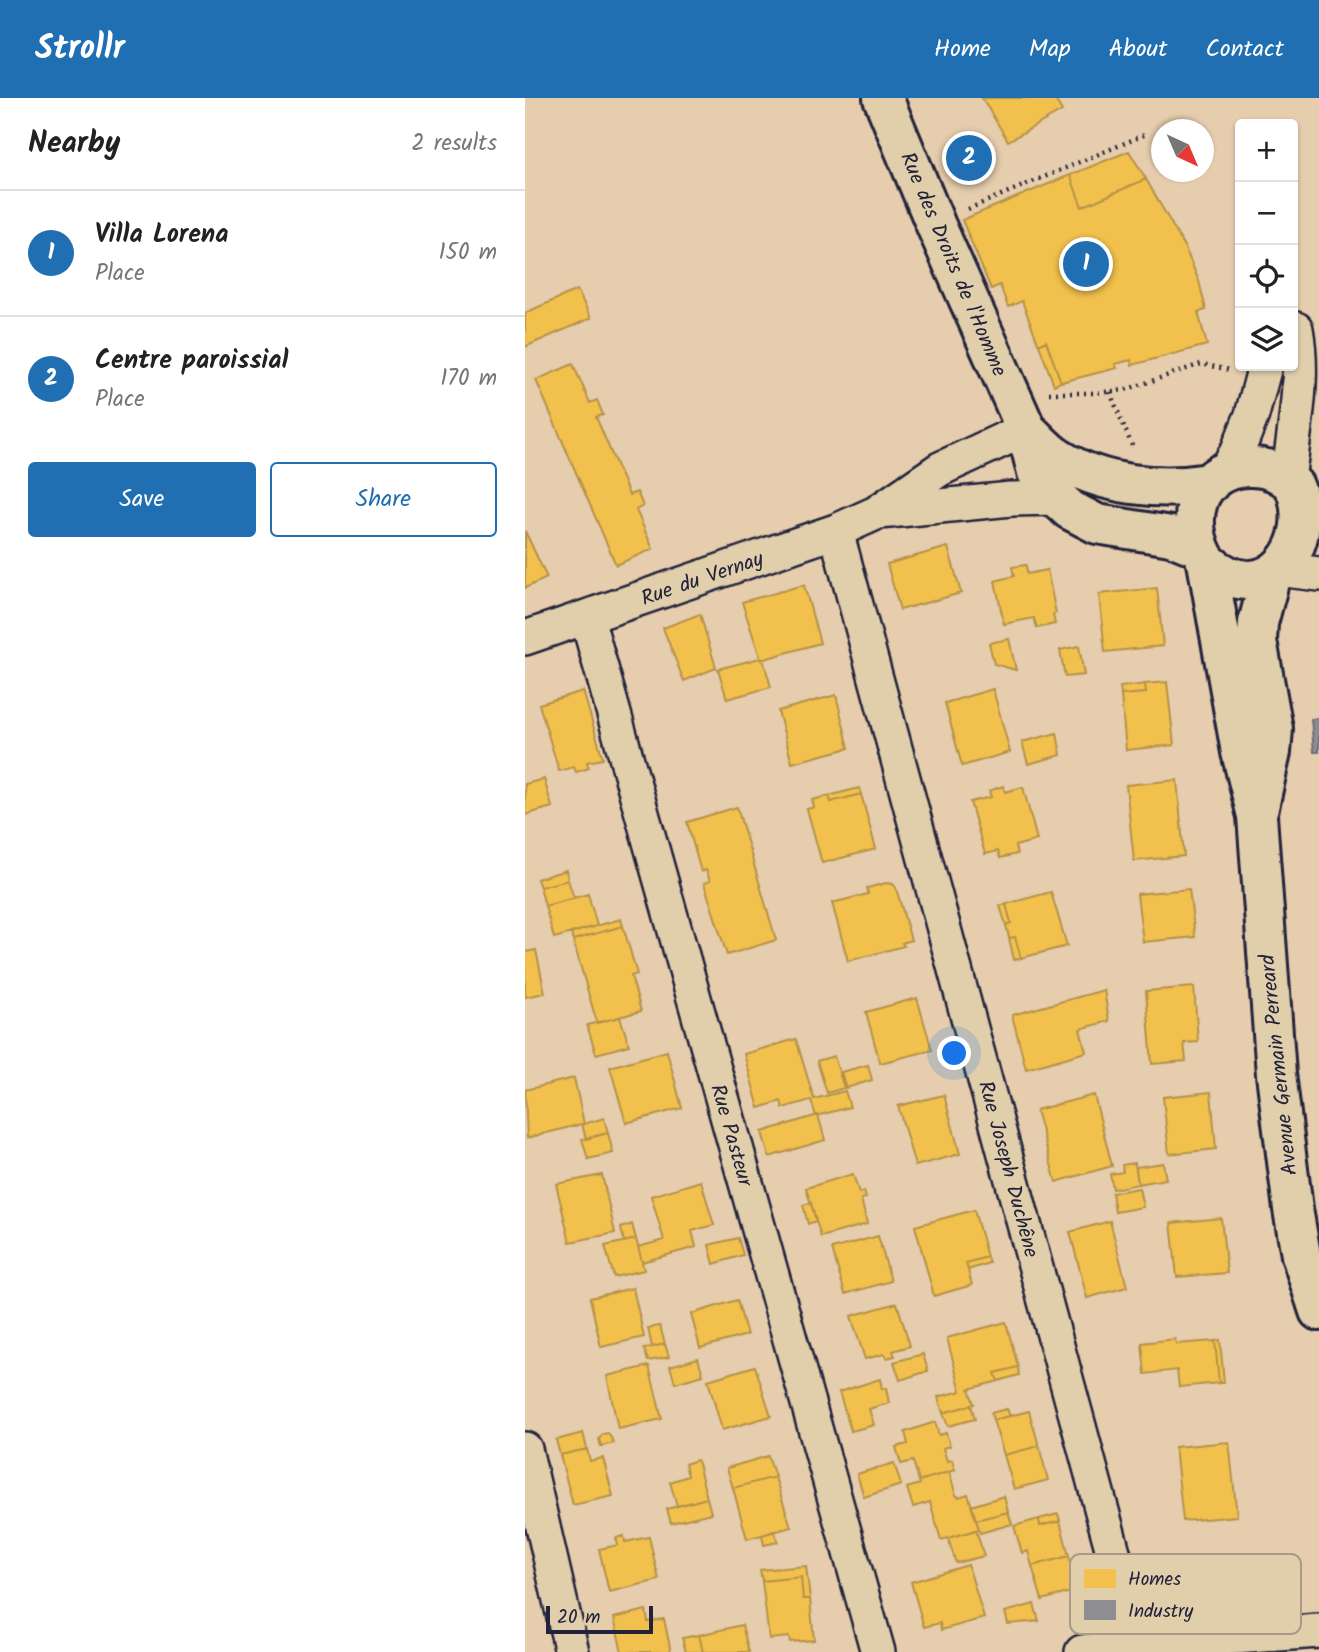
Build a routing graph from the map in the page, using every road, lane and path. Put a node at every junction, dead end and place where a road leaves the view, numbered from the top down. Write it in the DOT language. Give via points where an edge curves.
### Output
graph roads {
  1 [pos="883,98"];
  2 [pos="1144,135"];
  3 [pos="935,222"];
  4 [pos="1302,325"];
  5 [pos="1319,356"];
  6 [pos="1263,372"];
  7 [pos="1300,385"];
  8 [pos="1111,392"];
  9 [pos="1020,415"];
  10 [pos="1217,478"];
  11 [pos="1148,486"];
  12 [pos="1057,498"];
  13 [pos="1305,504"];
  14 [pos="876,513"];
  15 [pos="836,531"];
  16 [pos="1202,555"];
  17 [pos="1291,574"];
  18 [pos="587,618"];
  19 [pos="525,638"];
  20 [pos="1257,816"];
  21 [pos="1319,1311"];
  22 [pos="525,1449"];
  23 [pos="1114,1554"];
  24 [pos="1319,1630"];
  25 [pos="1301,1631"];
  26 [pos="1135,1634"];
  27 [pos="1267,1634"];
  28 [pos="1138,1644"];
  29 [pos="572,1652"];
  30 [pos="877,1652"];
  31 [pos="1083,1652"];
  1 -- 3 [label="main road, Rue des Droits de l'Homme"];
  2 -- 3 [label="path"];
  3 -- 9 [label="main road, Rue des Droits de l'Homme"];
  4 -- 7 [label="street"];
  5 -- 7 [label="street"];
  6 -- 8 [label="path" via="1201,364"];
  6 -- 10 [label="street" via="1238,450"];
  7 -- 13 [label="street"];
  8 -- 9 [label="path" via="1051,392"];
  8 -- 11 [label="path"];
  9 -- 11 [label="main road, Rue des Droits de l'Homme" via="1055,457 1103,478"];
  9 -- 12 [label="main road, Rue des Droits de l'Homme" via="1037,472"];
  9 -- 14 [label="street, Rue du Vernay"];
  10 -- 11 [label="main road, Rue des Droits de l'Homme" via="1163,488"];
  10 -- 13 [label="main road" via="1240,468 1274,471"];
  10 -- 16 [label="main road" via="1199,498 1194,514 1193,531"];
  12 -- 14 [label="street, Rue du Vernay"];
  12 -- 16 [label="main road, Rue des Droits de l'Homme" via="1097,524 1161,534"];
  13 -- 17 [label="main road" via="1309,526"];
  14 -- 15 [label="street, Rue du Vernay"];
  15 -- 18 [label="street, Rue du Vernay"];
  15 -- 23 [label="street, Rue Joseph Duchêne"];
  16 -- 17 [label="main road" via="1220,573 1236,580 1253,582"];
  16 -- 20 [label="main road, Avenue Germain Perreard"];
  17 -- 20 [label="main road, Avenue Germain Perreard" via="1258,623 1257,641 1273,729"];
  18 -- 19 [label="street, Rue du Vernay"];
  18 -- 30 [label="street, Rue Pasteur"];
  20 -- 21 [label="main road, Avenue Germain Perreard" via="1276,1074 1301,1255"];
  22 -- 29 [label="street"];
  24 -- 25 [label="street"];
  26 -- 28 [label="street, Rue Joseph Duchêne"];
  27 -- 28 [label="street"];
  28 -- 31 [label="street"];
}
